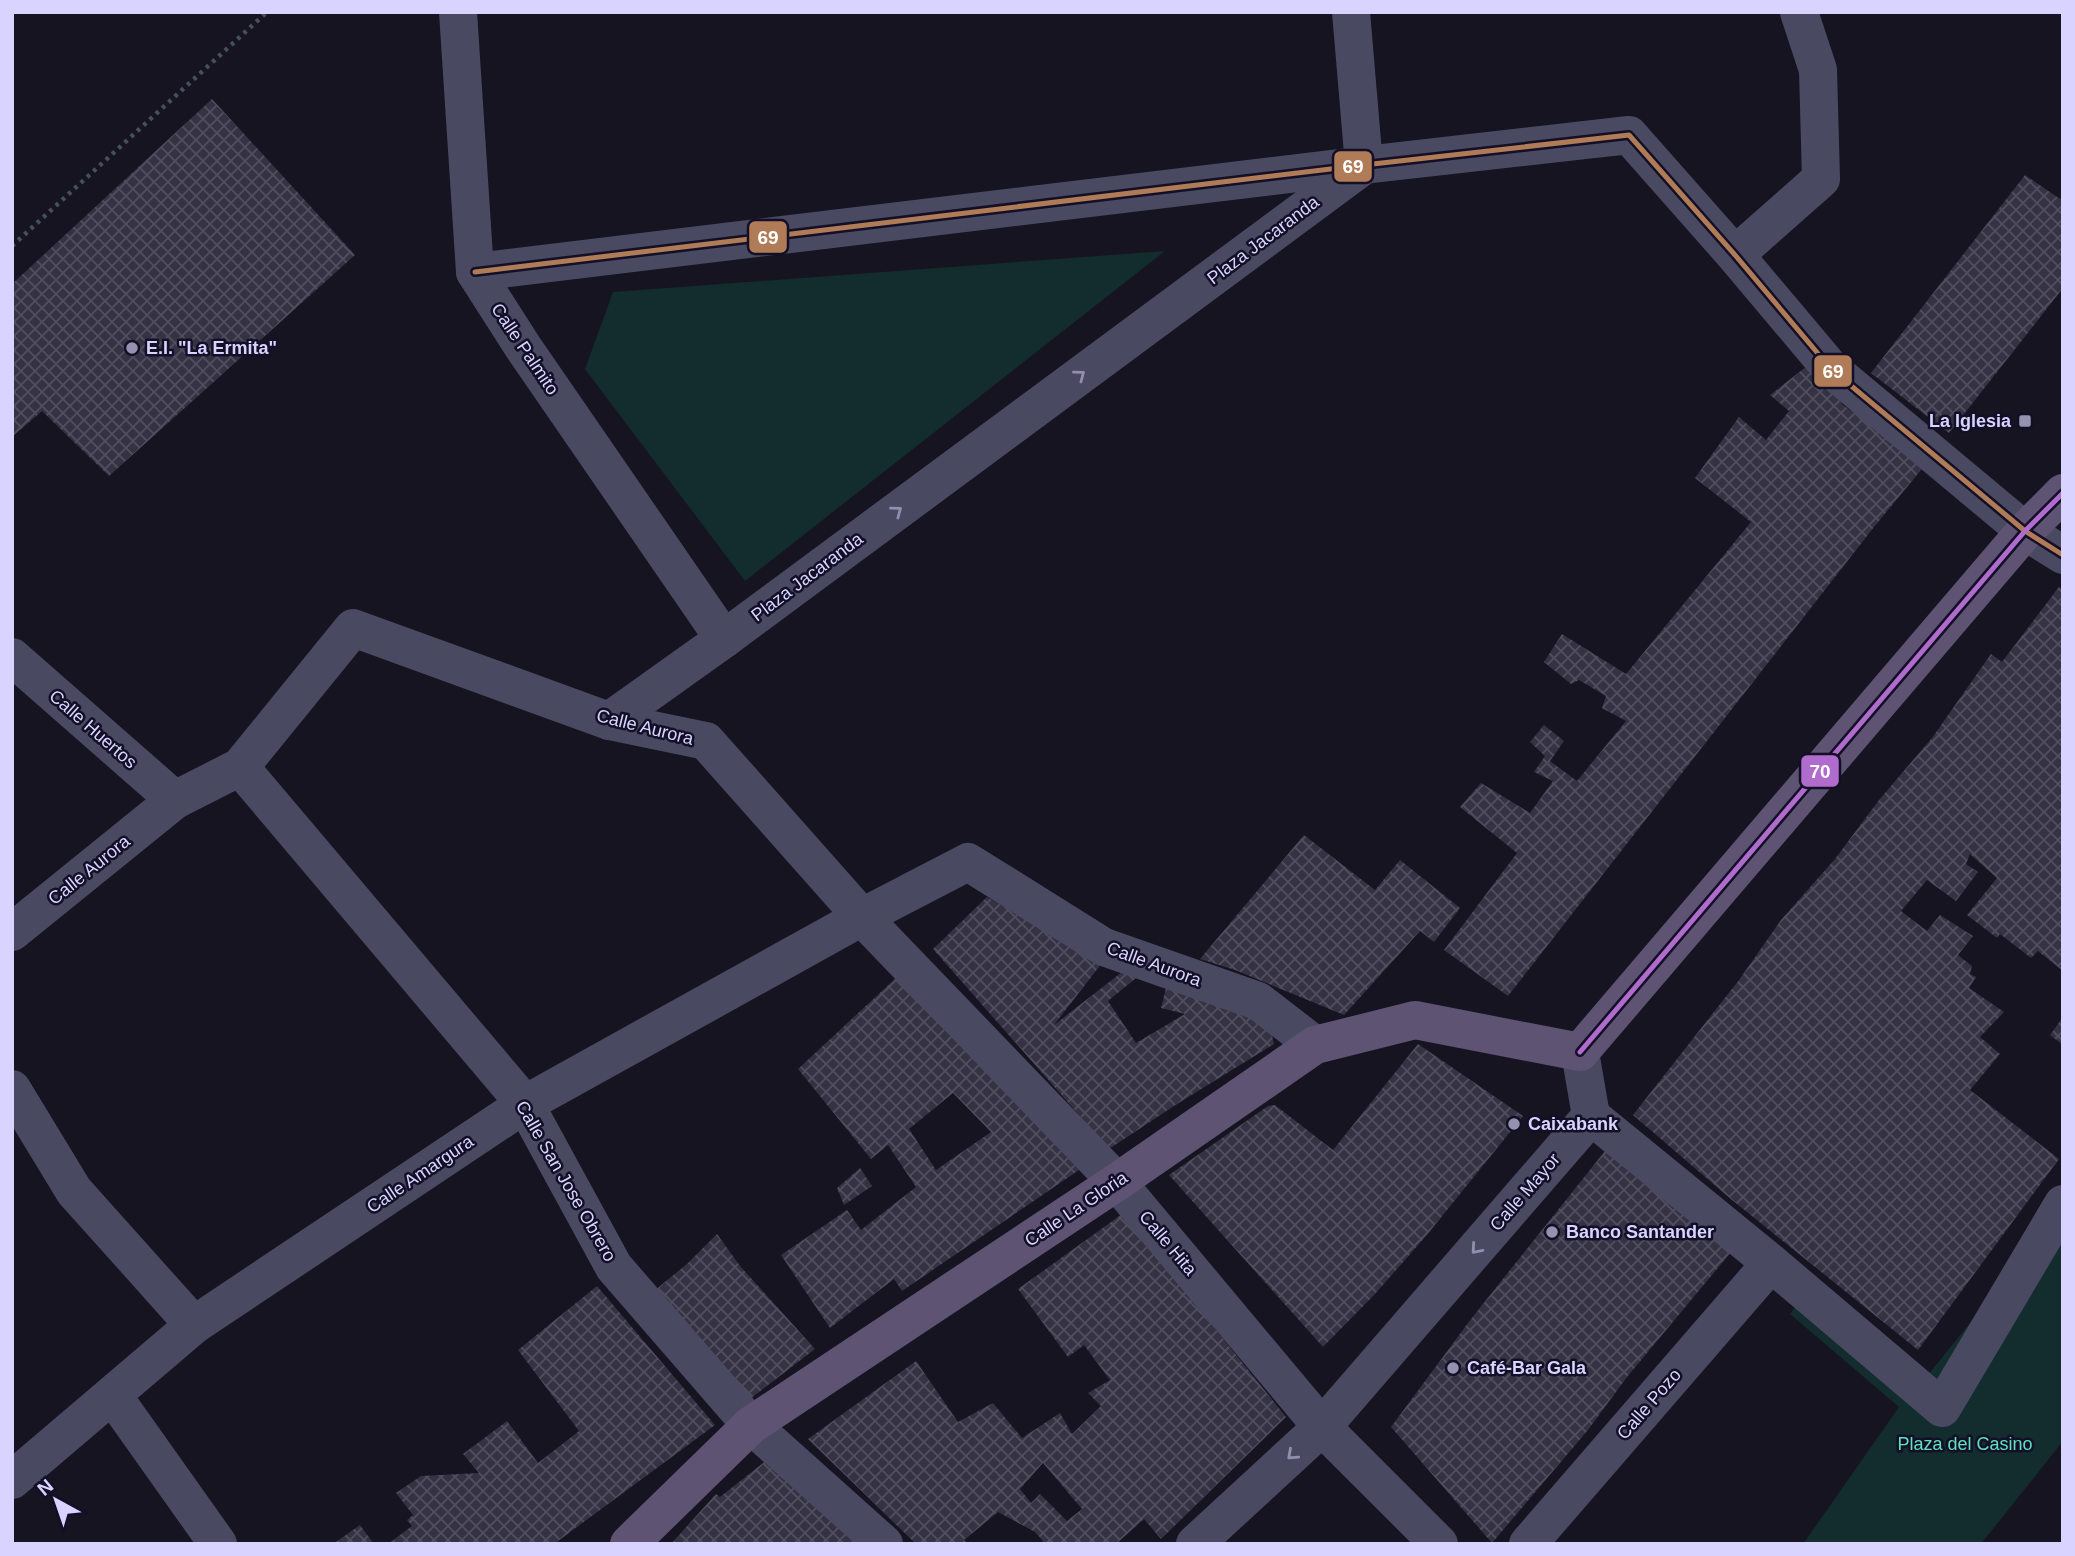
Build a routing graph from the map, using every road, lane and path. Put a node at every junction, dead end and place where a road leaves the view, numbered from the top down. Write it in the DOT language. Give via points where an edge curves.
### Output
graph roads {
  1 [pos="267,12"];
  2 [pos="458,12"];
  3 [pos="1351,12"];
  4 [pos="1799,12"];
  5 [pos="1364,165"];
  6 [pos="12,246"];
  7 [pos="1735,255"];
  8 [pos="475,272"];
  9 [pos="2063,494"];
  10 [pos="2025,531"];
  11 [pos="2063,555"];
  12 [pos="724,639"];
  13 [pos="12,657"];
  14 [pos="609,721"];
  15 [pos="240,767"];
  16 [pos="175,800"];
  17 [pos="862,917"];
  18 [pos="12,932"];
  19 [pos="1315,1045"];
  20 [pos="1580,1052"];
  21 [pos="12,1089"];
  22 [pos="525,1104"];
  23 [pos="1591,1116"];
  24 [pos="1117,1182"];
  25 [pos="2062,1209"];
  26 [pos="1771,1264"];
  27 [pos="194,1325"];
  28 [pos="113,1396"];
  29 [pos="751,1425"];
  30 [pos="1322,1427"];
  31 [pos="12,1480"];
  32 [pos="218,1544"];
  33 [pos="629,1544"];
  34 [pos="884,1544"];
  35 [pos="1195,1544"];
  36 [pos="1439,1544"];
  37 [pos="1528,1544"];
  1 -- 6 [label="path"];
  2 -- 8 [label="street, Calle Palmito"];
  3 -- 5 [label="street"];
  4 -- 7 [label="street" via="1818,69 1821,179"];
  5 -- 7 [label="street" via="1629,135"];
  5 -- 8 [label="street, Plaza Jacaranda"];
  12 -- 5 [label="street, Plaza Jacaranda, one-way"];
  7 -- 10 [label="street" via="1831,369"];
  8 -- 12 [label="street, Calle Palmito"];
  9 -- 10 [label="main road"];
  10 -- 11 [label="street"];
  10 -- 20 [label="main road"];
  12 -- 14 [label="street, Plaza Jacaranda"];
  13 -- 16 [label="street, Calle Huertos"];
  14 -- 15 [label="street, Calle Aurora" via="353,628"];
  14 -- 17 [label="street, Calle Aurora" via="706,741"];
  15 -- 16 [label="street, Calle Aurora"];
  15 -- 22 [label="street, Calle San Jose Obrero"];
  16 -- 18 [label="street, Calle Aurora"];
  17 -- 19 [label="street, Calle Aurora" via="968,862 1104,947 1258,1001"];
  17 -- 22 [label="street, Calle Amargura"];
  17 -- 24 [label="street, Calle Hita"];
  19 -- 20 [label="main road, Calle La Gloria" via="1415,1020"];
  19 -- 24 [label="main road, Calle La Gloria"];
  20 -- 23 [label="street"];
  21 -- 27 [label="street" via="74,1191"];
  22 -- 27 [label="street, Calle Amargura"];
  22 -- 29 [label="street, Calle San Jose Obrero" via="614,1267"];
  23 -- 26 [label="street"];
  23 -- 30 [label="street, Calle Mayor, one-way"];
  24 -- 29 [label="main road, Calle La Gloria"];
  24 -- 30 [label="street, Calle Hita"];
  25 -- 26 [label="street" via="1942,1408"];
  26 -- 37 [label="street, Calle Pozo"];
  27 -- 28 [label="street, Calle Amargura"];
  28 -- 31 [label="street, Calle Amargura"];
  28 -- 32 [label="street"];
  29 -- 33 [label="main road, Calle La Gloria"];
  29 -- 34 [label="street, Calle San Jose Obrero"];
  30 -- 35 [label="street, Calle Mayor, one-way"];
  30 -- 36 [label="street, Calle Hita"];
}
